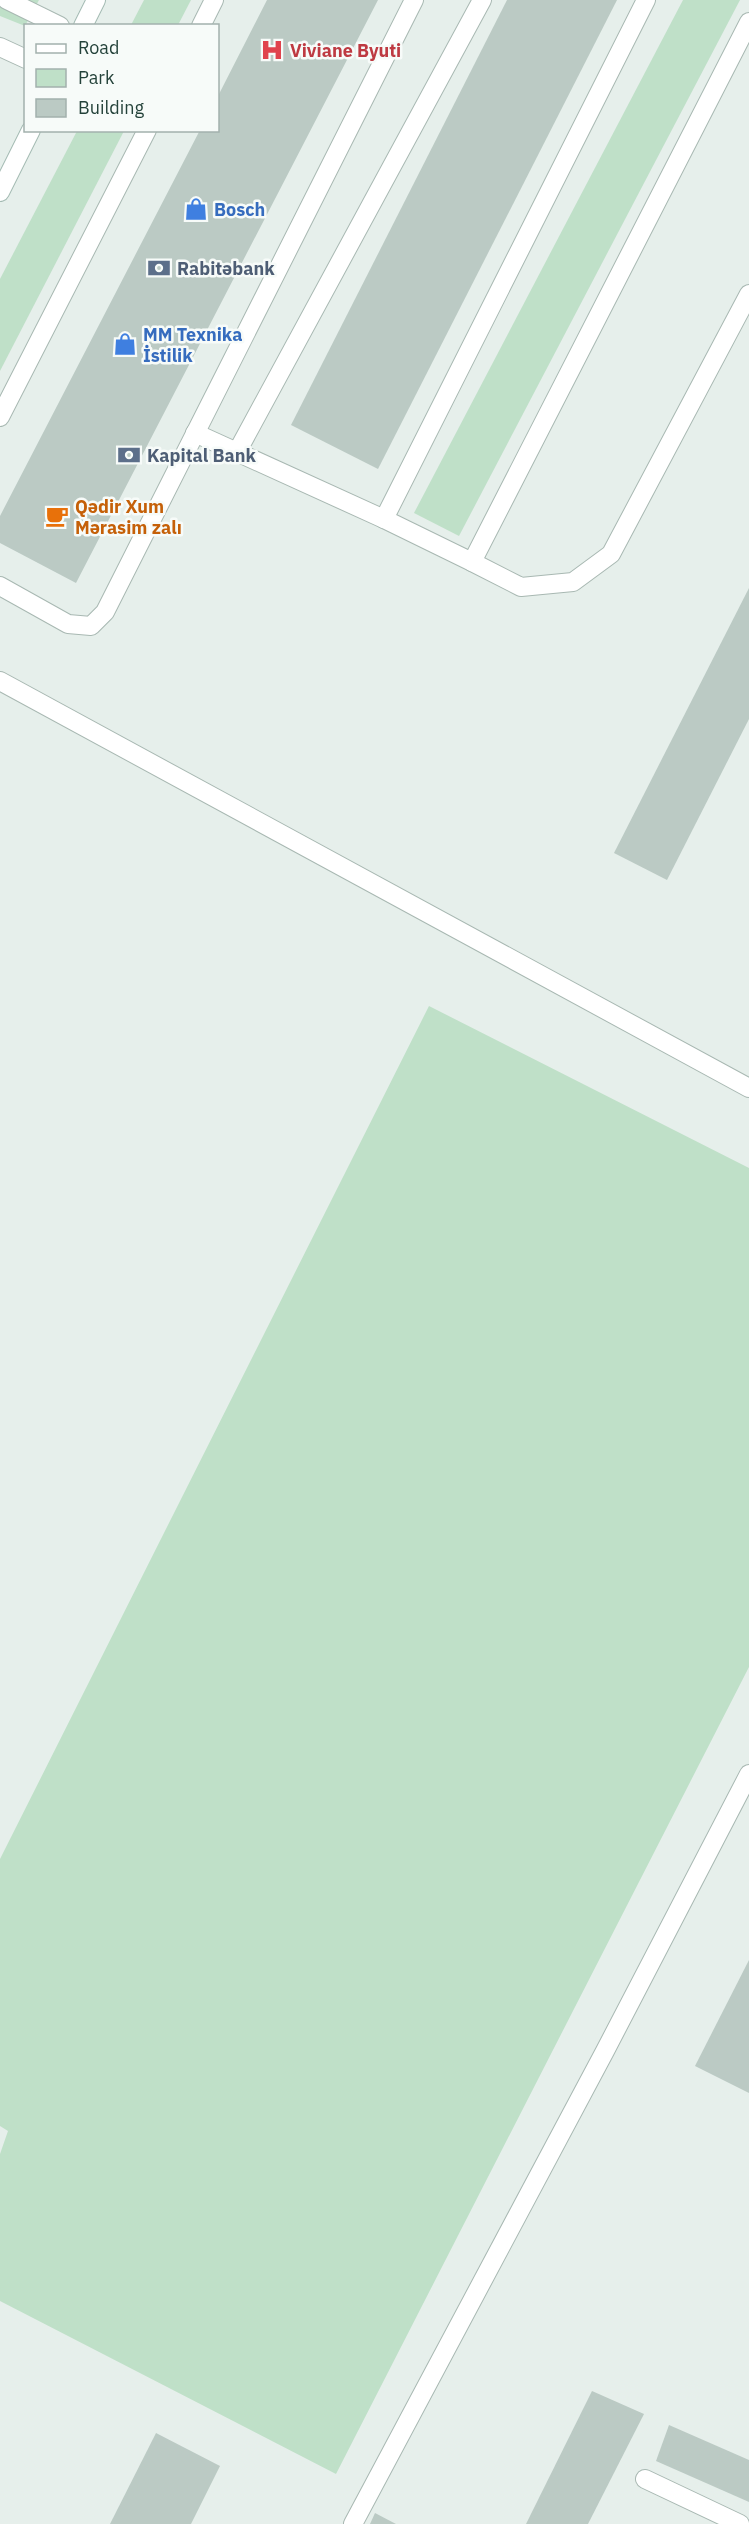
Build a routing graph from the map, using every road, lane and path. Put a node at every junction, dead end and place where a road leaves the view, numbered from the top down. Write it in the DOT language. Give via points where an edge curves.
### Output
graph roads {
  1 [pos="7,0"];
  2 [pos="96,0"];
  3 [pos="214,0"];
  4 [pos="414,0"];
  5 [pos="482,0"];
  6 [pos="646,0"];
  7 [pos="749,22"];
  8 [pos="56,24"];
  9 [pos="84,24"];
  10 [pos="202,24"];
  11 [pos="0,47"];
  12 [pos="24,58"];
  13 [pos="30,132"];
  14 [pos="146,132"];
  15 [pos="0,192"];
  16 [pos="749,294"];
  17 [pos="0,417"];
  18 [pos="195,433"];
  19 [pos="237,452"];
  20 [pos="384,519"];
  21 [pos="472,562"];
  22 [pos="0,586"];
  23 [pos="0,681"];
  24 [pos="749,1088"];
  25 [pos="749,1774"];
  26 [pos="645,2479"];
  27 [pos="353,2524"];
  28 [pos="741,2524"];
  1 -- 8 [label="main road"];
  2 -- 9 [label="main road"];
  3 -- 10 [label="main road"];
  4 -- 18 [label="main road"];
  5 -- 19 [label="main road"];
  6 -- 20 [label="main road"];
  7 -- 21 [label="main road"];
  11 -- 12 [label="main road"];
  13 -- 15 [label="main road"];
  14 -- 17 [label="main road"];
  16 -- 21 [label="main road" via="611,554 573,582 521,587"];
  18 -- 19 [label="main road"];
  18 -- 22 [label="main road" via="105,612 90,626 68,624"];
  19 -- 20 [label="main road"];
  20 -- 21 [label="main road"];
  23 -- 24 [label="main road"];
  25 -- 27 [label="main road"];
  26 -- 28 [label="main road"];
}
